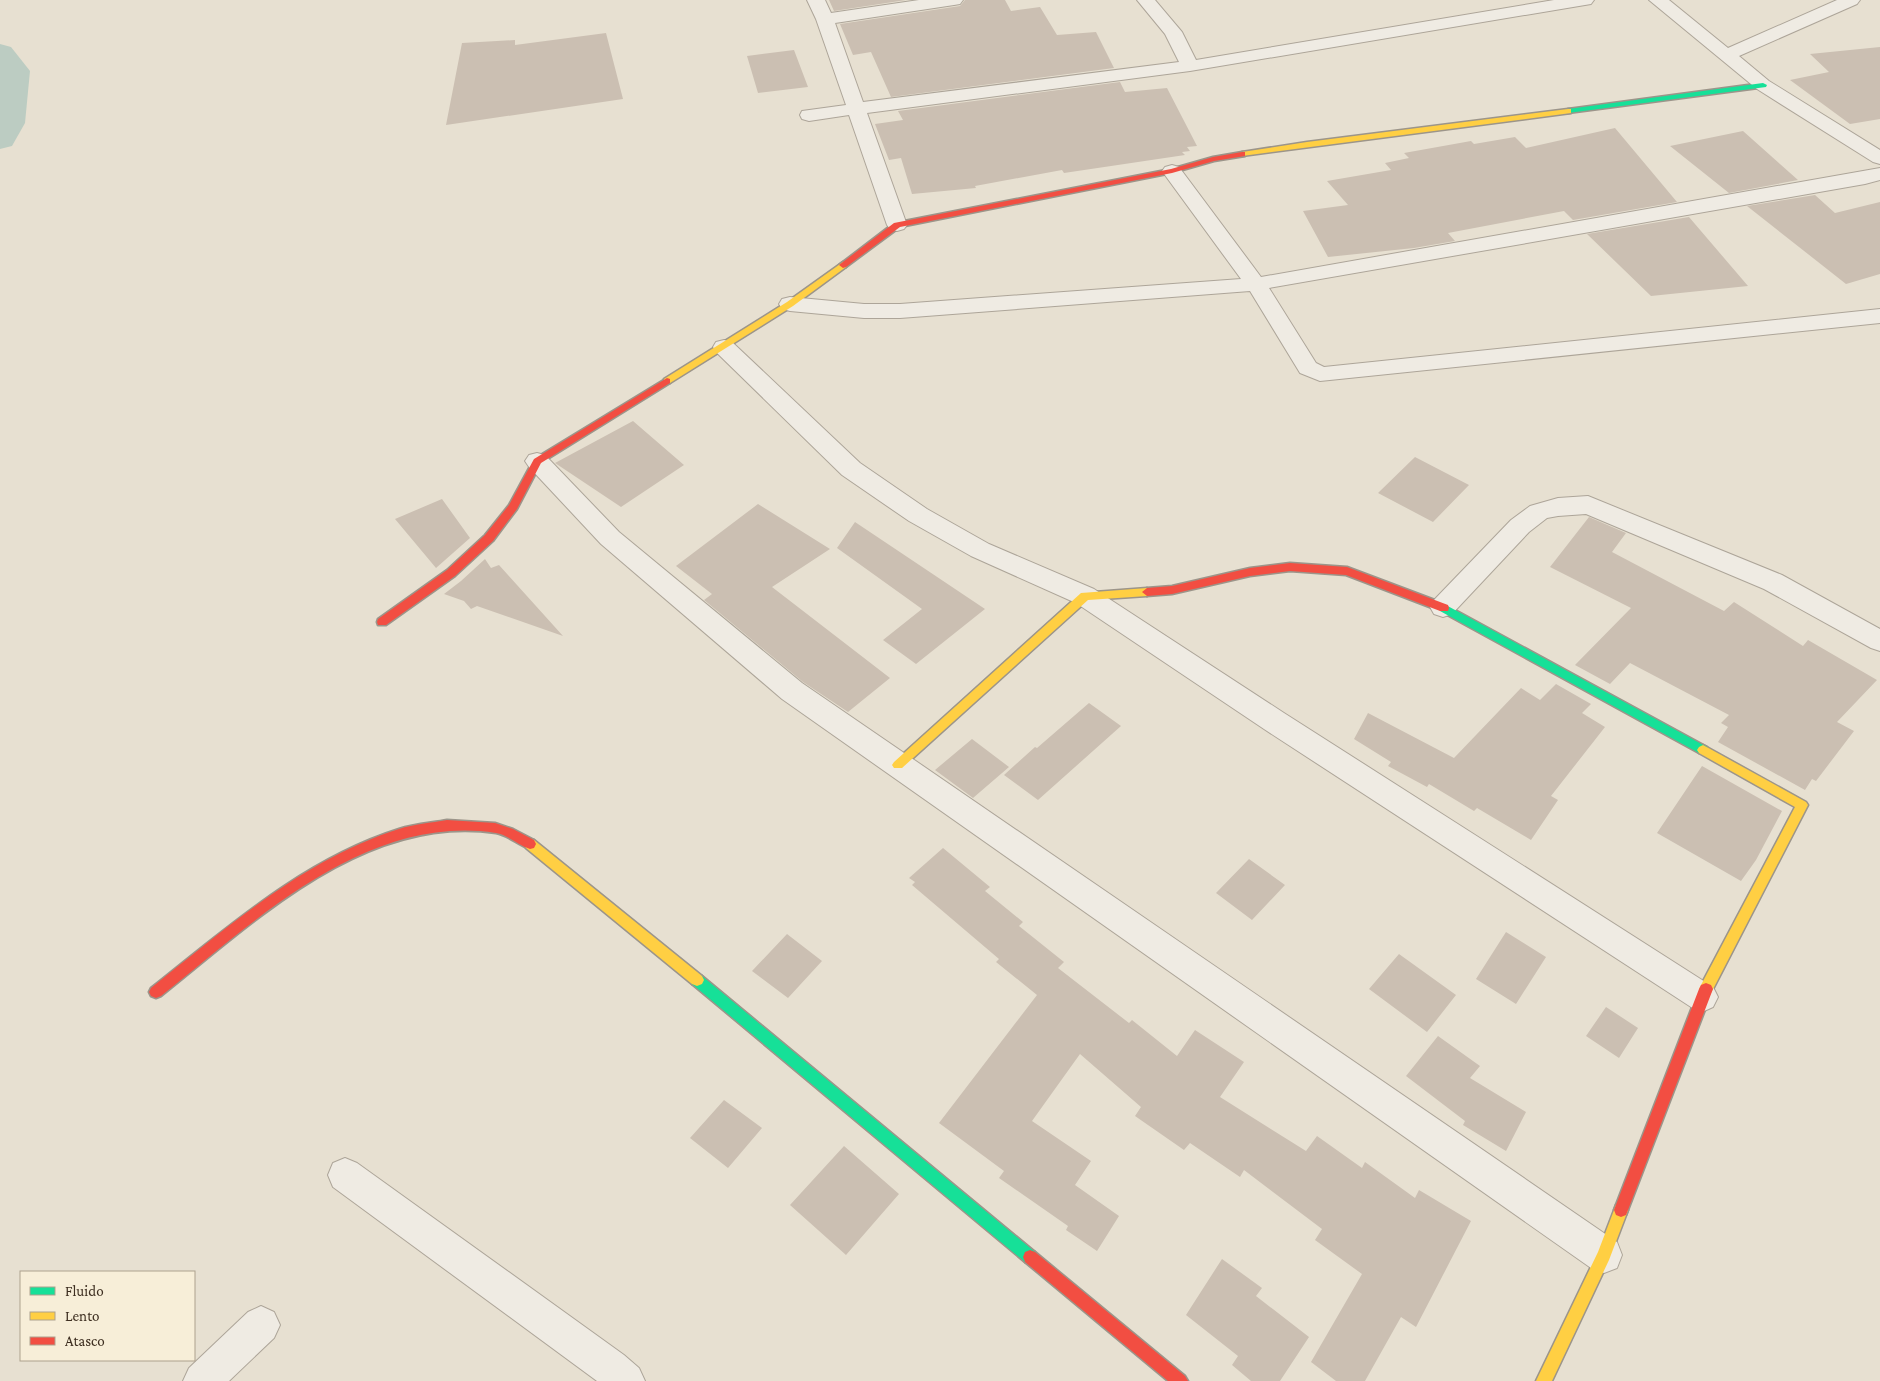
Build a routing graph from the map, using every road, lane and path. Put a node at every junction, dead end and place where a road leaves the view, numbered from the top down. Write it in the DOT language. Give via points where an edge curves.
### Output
graph roads {
  1 [pos="816,0"];
  2 [pos="954,0"];
  3 [pos="1146,0"];
  4 [pos="1585,0"];
  5 [pos="1658,0"];
  6 [pos="1851,0"];
  7 [pos="826,20"];
  8 [pos="1727,55"];
  9 [pos="1190,66"];
  10 [pos="1763,85"];
  11 [pos="856,110"];
  12 [pos="809,114"];
  13 [pos="1880,158"];
  14 [pos="1172,171"];
  15 [pos="1880,174"];
  16 [pos="897,224"];
  17 [pos="1256,284"];
  18 [pos="790,304"];
  19 [pos="1880,316"];
  20 [pos="724,346"];
  21 [pos="537,461"];
  22 [pos="1085,596"];
  23 [pos="1442,607"];
  24 [pos="382,622"];
  25 [pos="1880,641"];
  26 [pos="898,765"];
  27 [pos="156,992"];
  28 [pos="1702,997"];
  29 [pos="345,1175"];
  30 [pos="1604,1255"];
  31 [pos="261,1325"];
  32 [pos="612,1377"];
  33 [pos="202,1381"];
  34 [pos="1180,1381"];
  35 [pos="1544,1381"];
  1 -- 7 [label="street"];
  2 -- 7 [label="street"];
  3 -- 9 [label="street" via="1173,32"];
  4 -- 9 [label="street"];
  5 -- 8 [label="street"];
  6 -- 8 [label="street"];
  7 -- 11 [label="street"];
  8 -- 10 [label="street"];
  9 -- 11 [label="street"];
  10 -- 13 [label="street"];
  10 -- 14 [label="street" via="1307,144 1213,159"];
  11 -- 12 [label="street"];
  11 -- 16 [label="street"];
  14 -- 16 [label="street"];
  14 -- 17 [label="street"];
  15 -- 17 [label="street"];
  16 -- 18 [label="street"];
  17 -- 18 [label="street" via="900,311"];
  17 -- 19 [label="street" via="1308,368 1320,374"];
  18 -- 20 [label="street"];
  20 -- 21 [label="street"];
  20 -- 22 [label="street" via="852,469 918,515 980,550"];
  21 -- 24 [label="street" via="514,506 489,538 451,573"];
  21 -- 26 [label="street" via="610,538 689,605 792,691"];
  22 -- 23 [label="street" via="1172,590 1250,572 1290,567 1347,571"];
  22 -- 26 [label="street"];
  22 -- 28 [label="street"];
  23 -- 25 [label="street" via="1520,526 1539,512 1588,504 1773,582"];
  23 -- 28 [label="street" via="1802,805"];
  26 -- 30 [label="street"];
  27 -- 34 [label="street" via="275,899 346,854 405,831 461,825 497,828 535,846"];
  28 -- 30 [label="street"];
  29 -- 32 [label="street"];
  30 -- 35 [label="street"];
  31 -- 33 [label="street"];
}
